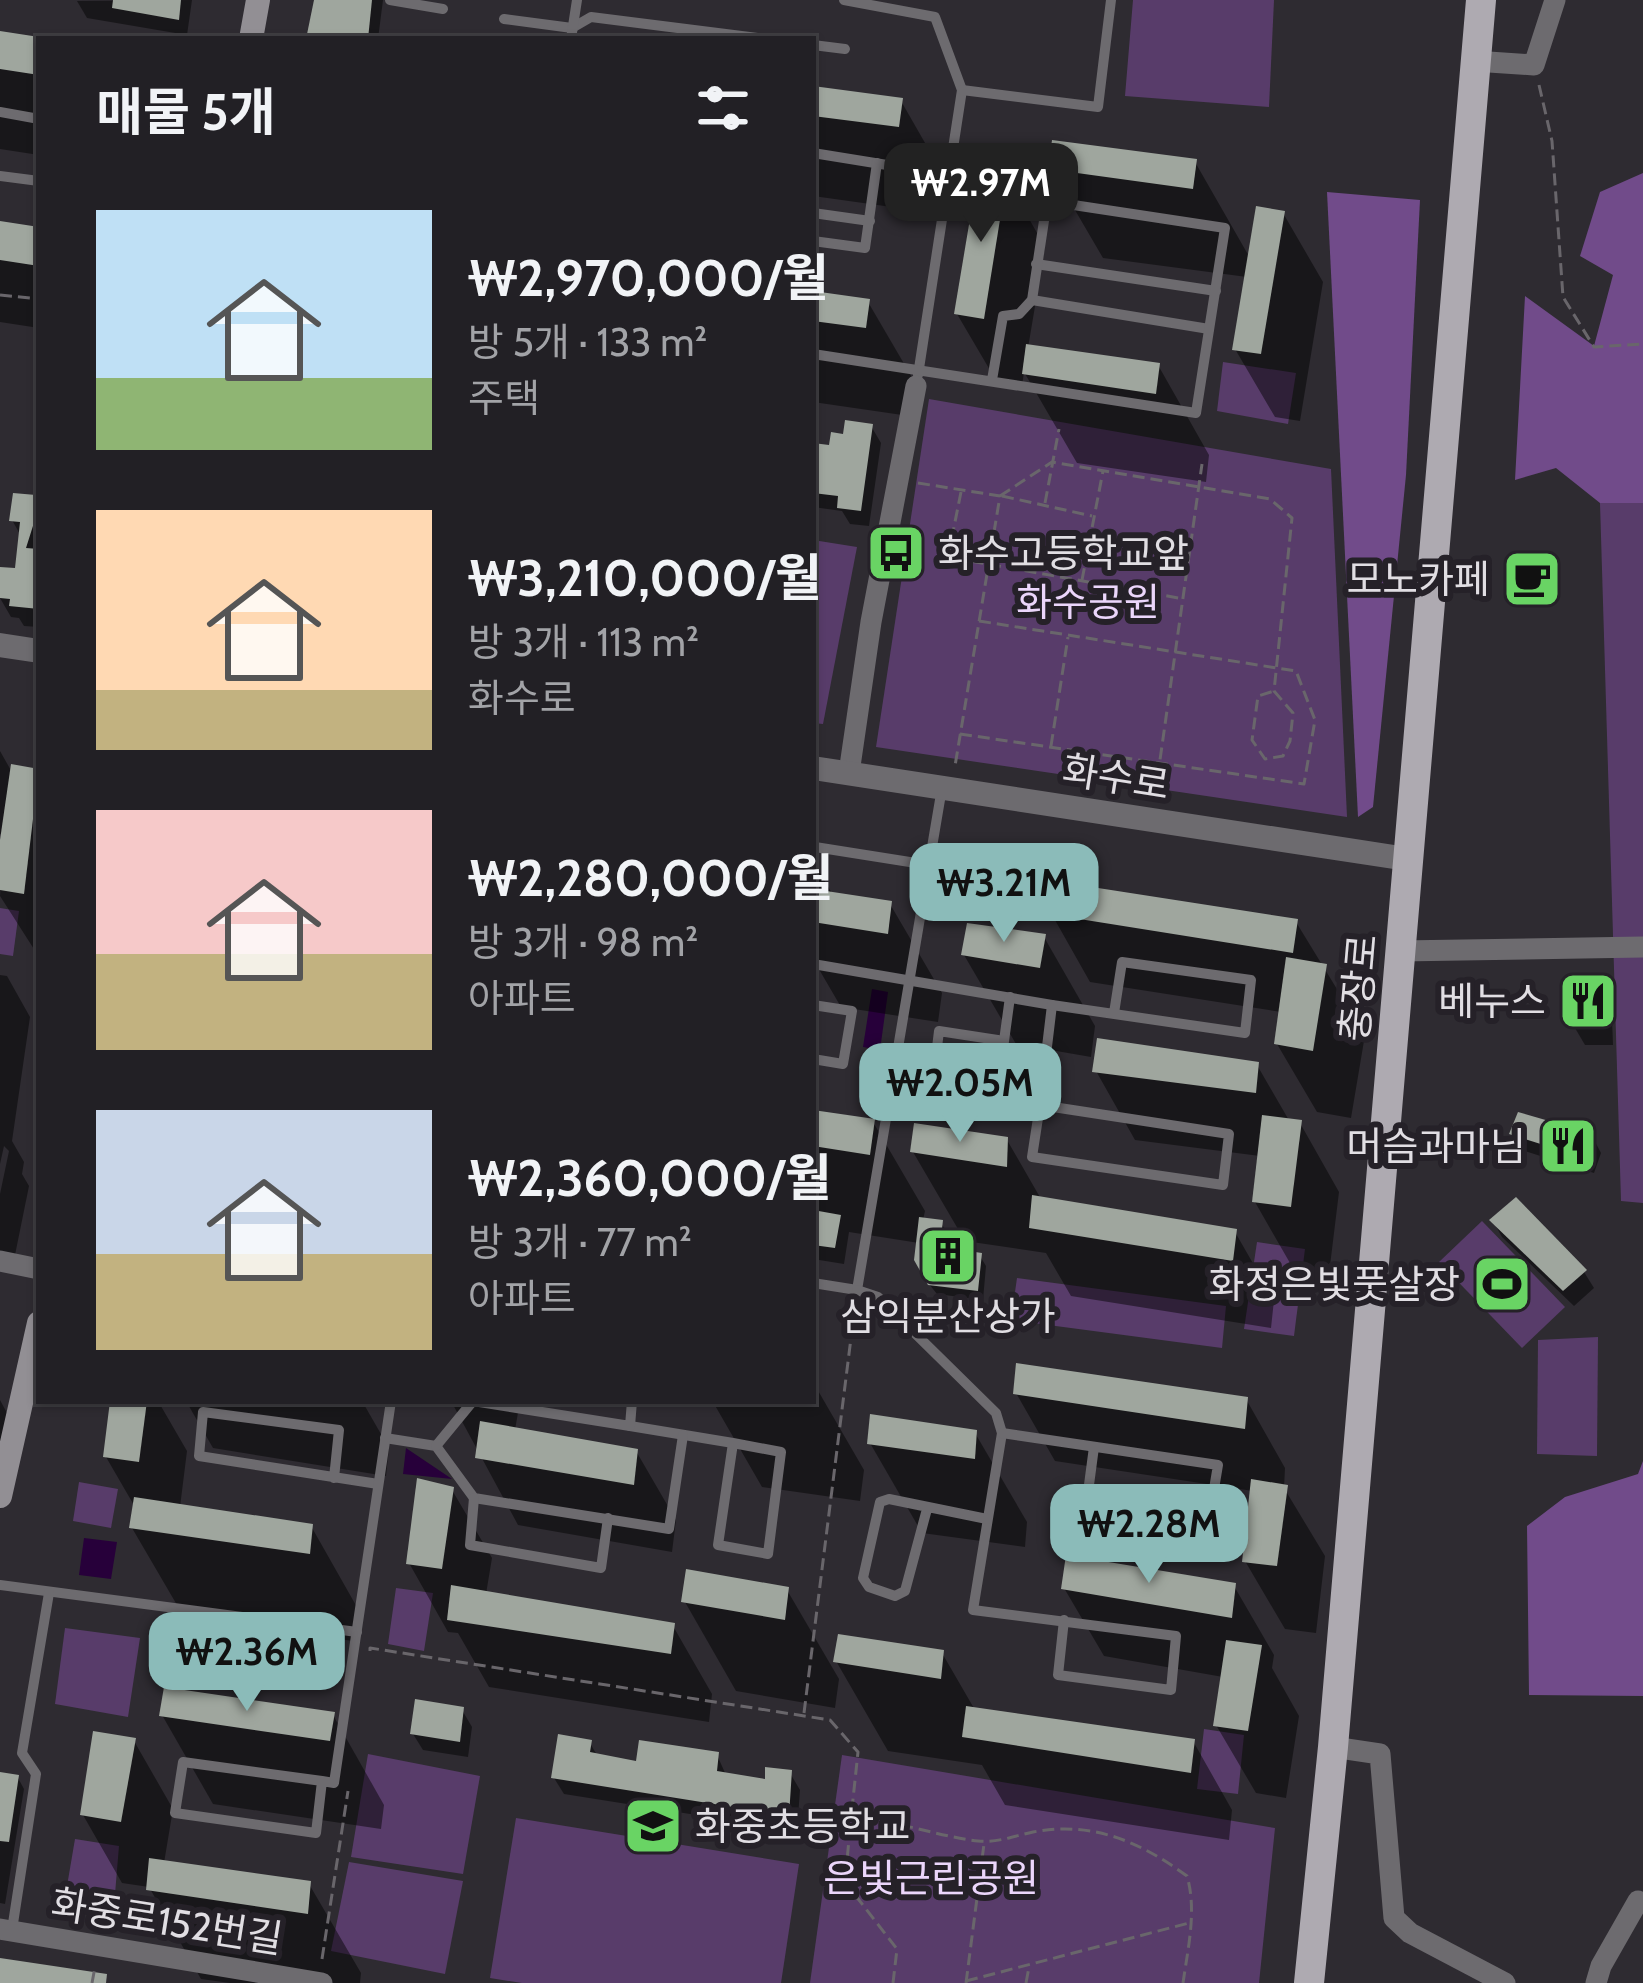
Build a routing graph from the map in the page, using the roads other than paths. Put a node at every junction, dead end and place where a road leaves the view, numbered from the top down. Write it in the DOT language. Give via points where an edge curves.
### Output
graph roads {
  1 [pos="258,0"];
  2 [pos="391,0"];
  3 [pos="577,0"];
  4 [pos="844,0"];
  5 [pos="1112,0"];
  6 [pos="1481,0"];
  7 [pos="1555,0"];
  8 [pos="443,9"];
  9 [pos="504,20"];
  10 [pos="572,34"];
  11 [pos="252,36"];
  12 [pos="741,36"];
  13 [pos="816,45"];
  14 [pos="845,49"];
  15 [pos="1474,61"];
  16 [pos="962,90"];
  17 [pos="0,112"];
  18 [pos="36,118"];
  19 [pos="816,154"];
  20 [pos="877,164"];
  21 [pos="949,175"];
  22 [pos="0,176"];
  23 [pos="36,181"];
  24 [pos="1030,197"];
  25 [pos="1047,200"];
  26 [pos="816,213"];
  27 [pos="869,221"];
  28 [pos="816,241"];
  29 [pos="1036,264"];
  30 [pos="1216,291"];
  31 [pos="1032,300"];
  32 [pos="1210,329"];
  33 [pos="816,355"];
  34 [pos="917,377"];
  35 [pos="992,380"];
  36 [pos="0,645"];
  37 [pos="36,651"];
  38 [pos="816,768"];
  39 [pos="849,773"];
  40 [pos="948,777"];
  41 [pos="816,847"];
  42 [pos="1407,859"];
  43 [pos="929,865"];
  44 [pos="1017,879"];
  45 [pos="1643,947"];
  46 [pos="1400,950"];
  47 [pos="816,964"];
  48 [pos="910,979"];
  49 [pos="1010,997"];
  50 [pos="816,1005"];
  51 [pos="1052,1005"];
  52 [pos="1114,1013"];
  53 [pos="1004,1041"];
  54 [pos="816,1060"];
  55 [pos="1040,1105"];
  56 [pos="0,1262"];
  57 [pos="36,1268"];
  58 [pos="816,1283"];
  59 [pos="857,1290"];
  60 [pos="36,1336"];
  61 [pos="391,1404"];
  62 [pos="470,1404"];
  63 [pos="503,1404"];
  64 [pos="632,1404"];
  65 [pos="630,1426"];
  66 [pos="1002,1433"];
  67 [pos="683,1435"];
  68 [pos="385,1438"];
  69 [pos="733,1443"];
  70 [pos="436,1445"];
  71 [pos="1094,1447"];
  72 [pos="334,1478"];
  73 [pos="379,1484"];
  74 [pos="0,1496"];
  75 [pos="474,1498"];
  76 [pos="926,1509"];
  77 [pos="608,1517"];
  78 [pos="987,1519"];
  79 [pos="0,1585"];
  80 [pos="49,1593"];
  81 [pos="1064,1620"];
  82 [pos="357,1632"];
  83 [pos="1333,1747"];
  84 [pos="322,1781"];
  85 [pos="1638,1901"];
  86 [pos="6,1930"];
  87 [pos="321,1975"];
  88 [pos="1309,1983"];
  89 [pos="1504,1983"];
  90 [pos="1596,1983"];
  1 -- 11 [label="main road"];
  2 -- 8 [label="lane"];
  3 -- 10 [label="lane"];
  4 -- 16 [label="lane" via="935,17"];
  5 -- 16 [label="lane" via="1098,107"];
  6 -- 15 [label="main road, 충장로"];
  7 -- 15 [label="street" via="1534,64"];
  9 -- 10 [label="lane"];
  10 -- 12 [label="lane" via="591,17"];
  13 -- 14 [label="lane"];
  15 -- 42 [label="main road, 충장로"];
  16 -- 21 [label="lane"];
  17 -- 18 [label="lane"];
  19 -- 20 [label="lane"];
  20 -- 21 [label="lane"];
  20 -- 27 [label="lane"];
  21 -- 34 [label="lane"];
  22 -- 23 [label="lane"];
  24 -- 25 [label="lane"];
  25 -- 29 [label="lane"];
  25 -- 30 [label="lane" via="1225,228"];
  26 -- 27 [label="lane"];
  27 -- 28 [label="lane" via="865,248"];
  29 -- 30 [label="lane"];
  29 -- 31 [label="lane"];
  30 -- 32 [label="lane"];
  31 -- 32 [label="lane"];
  31 -- 35 [label="lane" via="1004,316"];
  32 -- 35 [label="lane" via="1196,413"];
  33 -- 34 [label="lane"];
  34 -- 35 [label="lane"];
  34 -- 39 [label="street"];
  36 -- 37 [label="street"];
  38 -- 39 [label="street, 화수로"];
  39 -- 40 [label="street, 화수로"];
  40 -- 42 [label="street, 화수로"];
  40 -- 43 [label="lane"];
  41 -- 43 [label="lane"];
  42 -- 46 [label="main road, 충장로"];
  43 -- 44 [label="lane"];
  43 -- 48 [label="lane"];
  45 -- 46 [label="street"];
  46 -- 83 [label="main road, 충장로"];
  47 -- 48 [label="lane"];
  48 -- 49 [label="lane"];
  48 -- 59 [label="lane"];
  49 -- 51 [label="lane"];
  49 -- 53 [label="lane"];
  50 -- 54 [label="lane" via="852,1011 843,1064"];
  51 -- 52 [label="lane"];
  51 -- 55 [label="lane"];
  52 -- 52 [label="lane" via="1245,1033 1251,980 1122,962"];
  53 -- 53 [label="lane" via="939,1031 932,1088 997,1098"];
  55 -- 55 [label="lane" via="1229,1134 1223,1185 1032,1157"];
  56 -- 57 [label="street"];
  58 -- 59 [label="lane"];
  59 -- 66 [label="lane" via="878,1297 996,1413"];
  60 -- 74 [label="main road"];
  61 -- 68 [label="lane"];
  62 -- 70 [label="lane"];
  63 -- 65 [label="lane"];
  64 -- 65 [label="lane"];
  65 -- 67 [label="lane"];
  66 -- 71 [label="lane"];
  66 -- 78 [label="lane"];
  67 -- 69 [label="lane"];
  67 -- 77 [label="lane" via="669,1529"];
  68 -- 70 [label="lane"];
  68 -- 73 [label="lane"];
  69 -- 69 [label="lane" via="782,1452 768,1554 718,1545"];
  70 -- 75 [label="lane"];
  71 -- 71 [label="lane" via="1084,1515 1208,1531 1218,1466"];
  72 -- 72 [label="lane" via="199,1456 203,1412 339,1430"];
  72 -- 73 [label="lane"];
  73 -- 82 [label="lane"];
  75 -- 77 [label="lane"];
  75 -- 77 [label="lane" via="470,1545 601,1568"];
  76 -- 76 [label="lane" via="880,1502 863,1578 868,1587 895,1596 908,1587"];
  76 -- 78 [label="lane"];
  78 -- 81 [label="lane" via="973,1610"];
  79 -- 80 [label="lane"];
  80 -- 82 [label="lane"];
  80 -- 86 [label="lane" via="22,1754 36,1774"];
  81 -- 81 [label="lane" via="1058,1675 1171,1690 1176,1636"];
  82 -- 84 [label="lane" via="334,1783"];
  83 -- 88 [label="main road, 충장로"];
  83 -- 89 [label="street" via="1380,1754 1394,1918"];
  84 -- 84 [label="lane" via="183,1762 175,1813 316,1833"];
  85 -- 90 [label="street"];
  86 -- 87 [label="street, 화중로152번길"];
}
